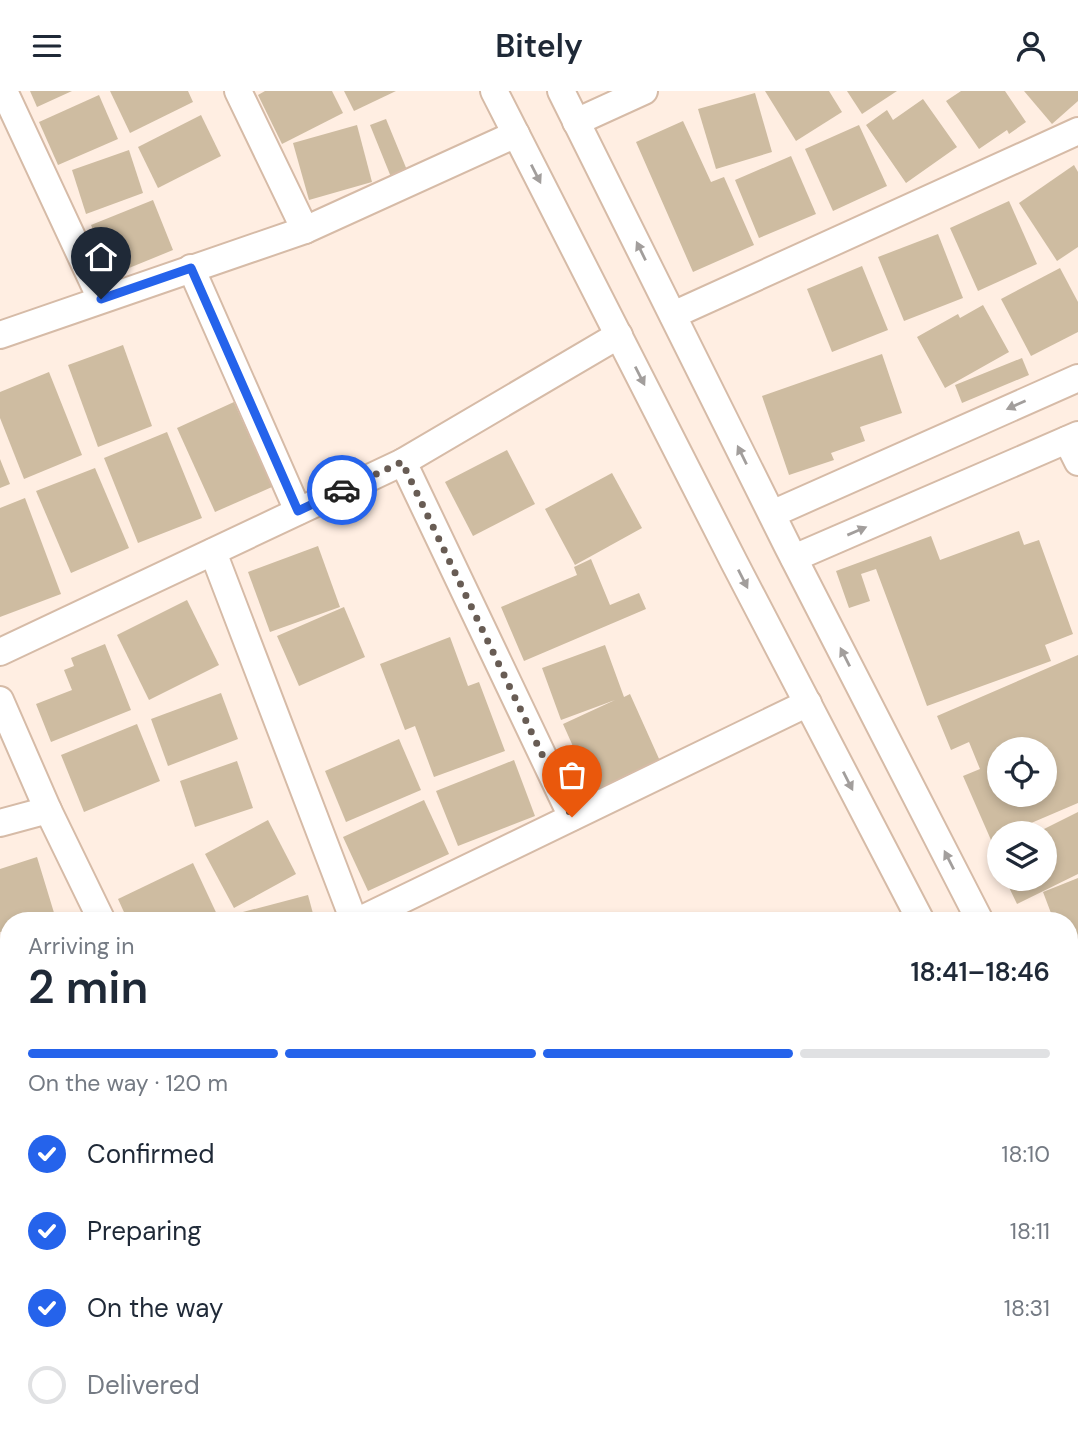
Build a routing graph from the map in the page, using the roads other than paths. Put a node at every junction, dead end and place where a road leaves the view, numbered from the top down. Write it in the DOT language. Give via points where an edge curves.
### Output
graph roads {
  1 [pos="4,91"];
  2 [pos="238,91"];
  3 [pos="494,91"];
  4 [pos="561,91"];
  5 [pos="644,91"];
  6 [pos="576,122"];
  7 [pos="1078,131"];
  8 [pos="516,134"];
  9 [pos="305,230"];
  10 [pos="191,268"];
  11 [pos="101,299"];
  12 [pos="673,315"];
  13 [pos="0,335"];
  14 [pos="619,335"];
  15 [pos="1078,378"];
  16 [pos="1074,446"];
  17 [pos="402,462"];
  18 [pos="298,511"];
  19 [pos="772,514"];
  20 [pos="212,552"];
  21 [pos="794,558"];
  22 [pos="0,652"];
  23 [pos="0,700"];
  24 [pos="808,703"];
  25 [pos="48,810"];
  26 [pos="572,817"];
  27 [pos="0,823"];
  28 [pos="98,912"];
  29 [pos="352,912"];
  30 [pos="375,912"];
  31 [pos="916,912"];
  32 [pos="975,912"];
  1 -- 11 [label="street"];
  2 -- 9 [label="street"];
  3 -- 8 [label="street"];
  4 -- 6 [label="street"];
  5 -- 6 [label="street"];
  12 -- 6 [label="street, one-way"];
  7 -- 12 [label="street"];
  8 -- 9 [label="street"];
  8 -- 14 [label="street, one-way"];
  9 -- 10 [label="street"];
  10 -- 11 [label="street"];
  10 -- 18 [label="street"];
  11 -- 13 [label="street"];
  19 -- 12 [label="street, one-way"];
  14 -- 17 [label="street"];
  14 -- 24 [label="street, one-way"];
  15 -- 19 [label="street, one-way"];
  21 -- 16 [label="street, one-way"];
  17 -- 18 [label="street"];
  17 -- 26 [label="street"];
  18 -- 20 [label="street"];
  19 -- 21 [label="street"];
  20 -- 22 [label="street"];
  20 -- 29 [label="street"];
  32 -- 21 [label="street, one-way"];
  23 -- 25 [label="street"];
  24 -- 26 [label="street"];
  24 -- 31 [label="street, one-way"];
  25 -- 27 [label="street"];
  25 -- 28 [label="street"];
  26 -- 30 [label="street"];
}
